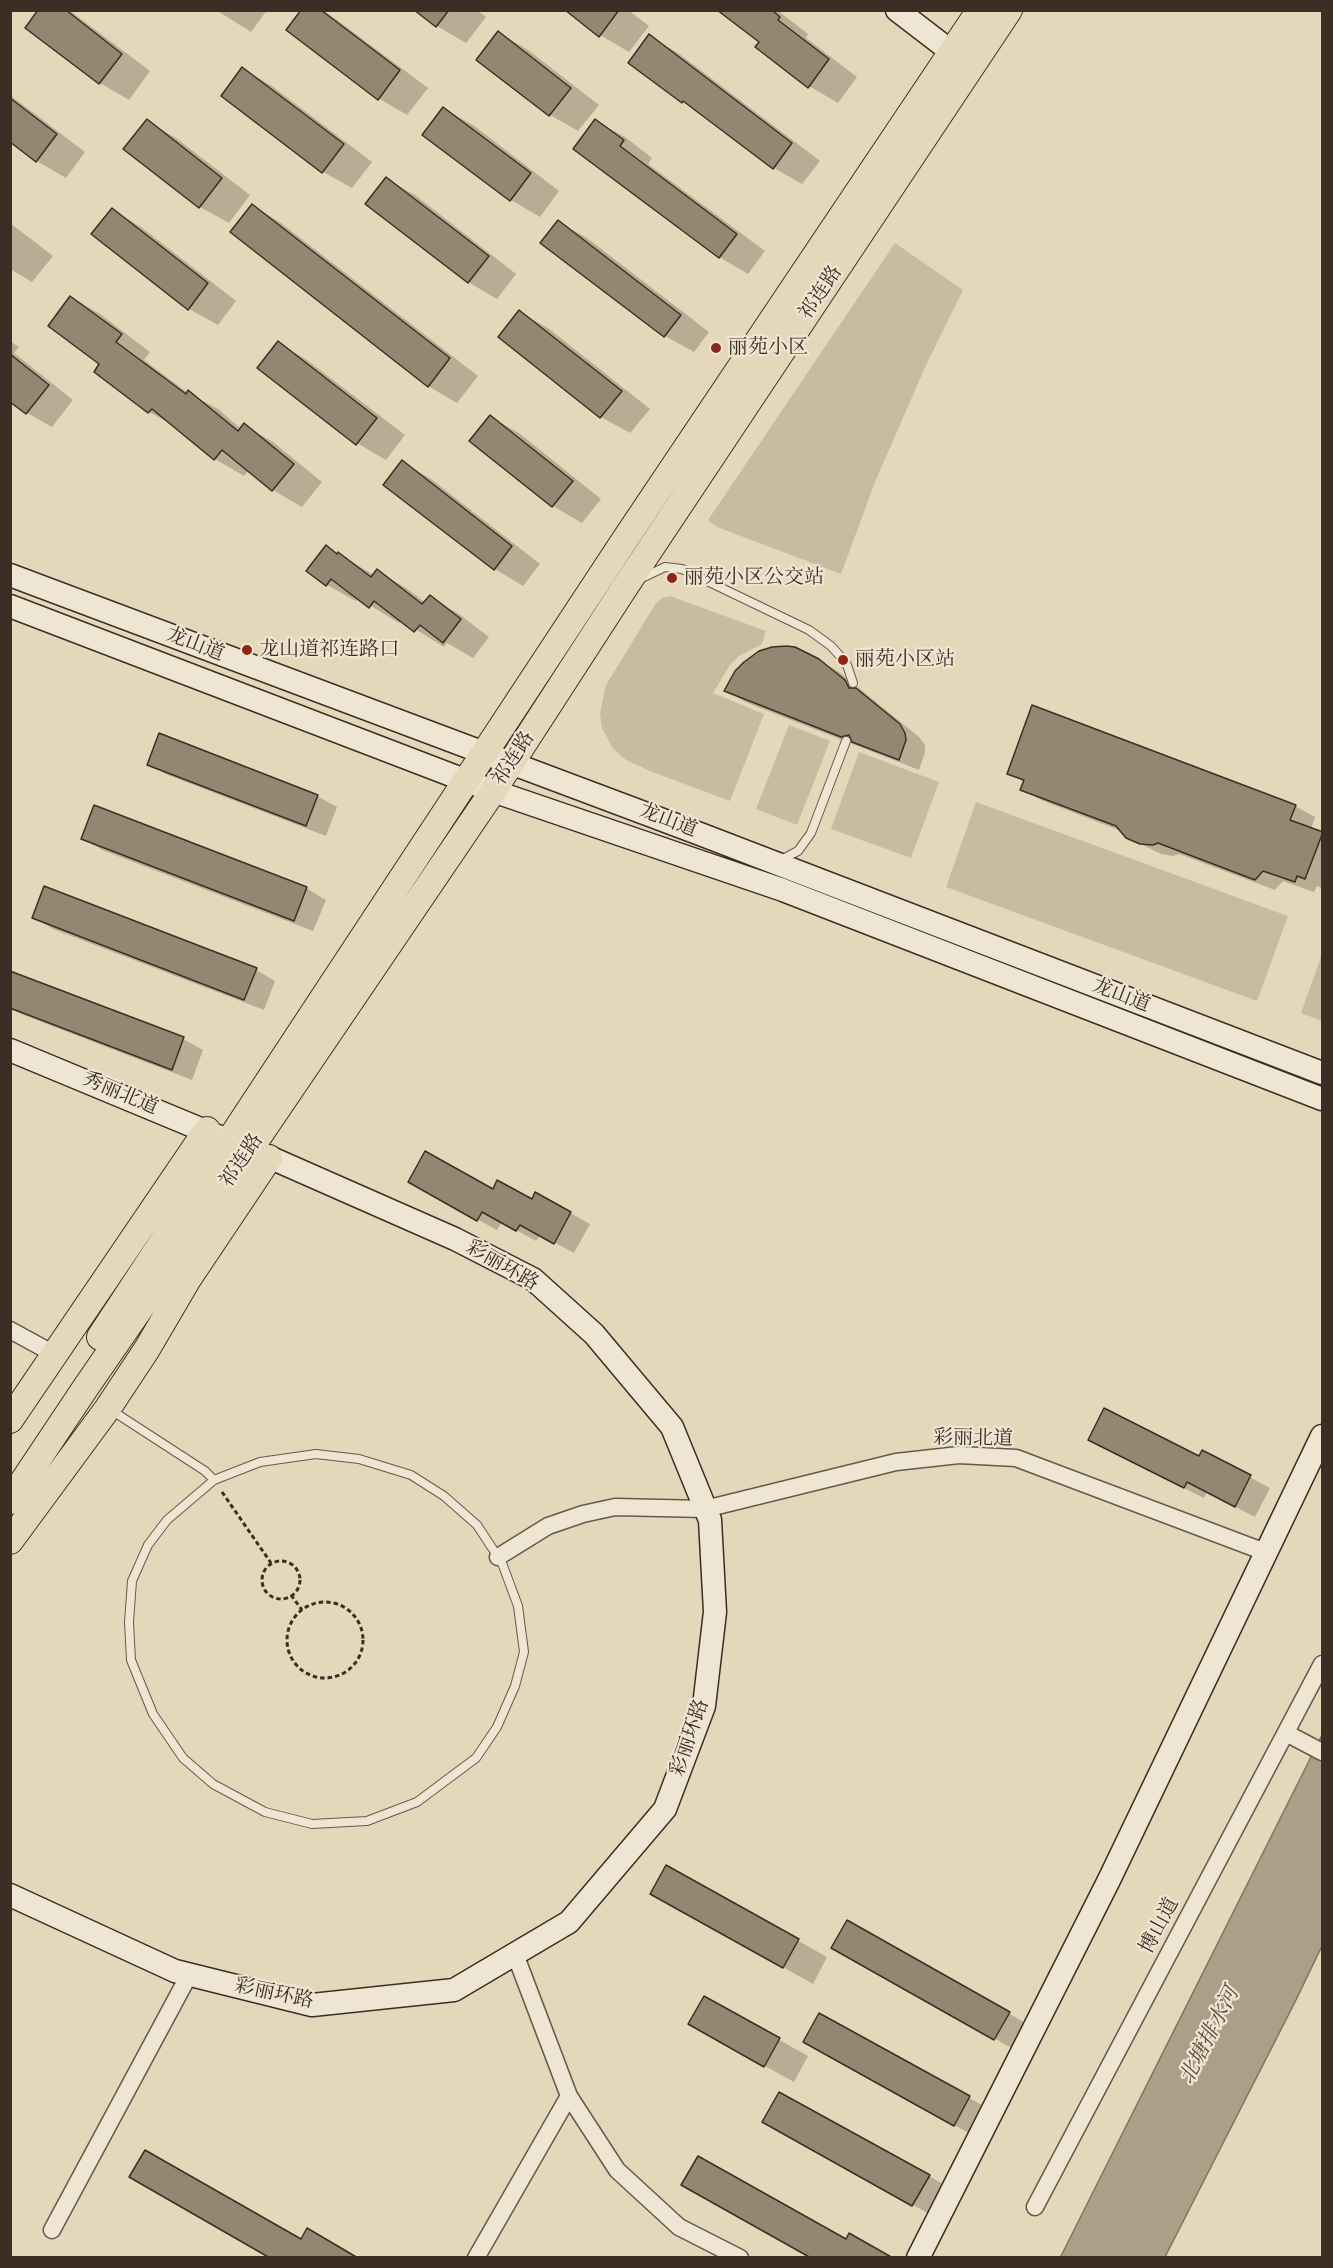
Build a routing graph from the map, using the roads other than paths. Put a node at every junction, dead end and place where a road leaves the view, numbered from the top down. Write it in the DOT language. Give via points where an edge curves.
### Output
graph roads {
  1 [pos="897,10"];
  2 [pos="911,10"];
  3 [pos="980,10"];
  4 [pos="1009,10"];
  5 [pos="965,56"];
  6 [pos="10,575"];
  7 [pos="625,587"];
  8 [pos="10,606"];
  9 [pos="853,683"];
  10 [pos="846,741"];
  11 [pos="485,754"];
  12 [pos="511,763"];
  13 [pos="467,780"];
  14 [pos="493,790"];
  15 [pos="773,862"];
  16 [pos="10,1050"];
  17 [pos="1323,1073"];
  18 [pos="1323,1099"];
  19 [pos="239,1145"];
  20 [pos="10,1330"];
  21 [pos="56,1354"];
  22 [pos="108,1408"];
  23 [pos="10,1420"];
  24 [pos="1323,1436"];
  25 [pos="10,1469"];
  26 [pos="214,1480"];
  27 [pos="10,1502"];
  28 [pos="705,1509"];
  29 [pos="10,1541"];
  30 [pos="1265,1552"];
  31 [pos="498,1557"];
  32 [pos="1323,1664"];
  33 [pos="1286,1733"];
  34 [pos="1323,1752"];
  35 [pos="10,1895"];
  36 [pos="515,1954"];
  37 [pos="189,1975"];
  38 [pos="569,2096"];
  39 [pos="1035,2207"];
  40 [pos="52,2229"];
  41 [pos="476,2258"];
  42 [pos="740,2258"];
  43 [pos="918,2258"];
  1 -- 5 [label="street"];
  2 -- 5 [label="street"];
  3 -- 5 [label="main road, 祁连路"];
  4 -- 5 [label="main road, 祁连路"];
  5 -- 7 [label="main road, 祁连路"];
  5 -- 11 [label="main road, 祁连路" via="624,541"];
  6 -- 11 [label="street, 龙山道"];
  7 -- 9 [label="lane" via="660,568 682,570 809,630 840,656"];
  7 -- 12 [label="main road, 祁连路"];
  8 -- 13 [label="street, 龙山道"];
  10 -- 15 [label="lane" via="805,844 790,856"];
  11 -- 12 [label="street, 龙山道"];
  11 -- 13 [label="main road, 祁连路"];
  12 -- 14 [label="main road, 祁连路"];
  12 -- 15 [label="street, 龙山道"];
  13 -- 14 [label="street, 龙山道"];
  13 -- 19 [label="main road, 祁连路"];
  14 -- 18 [label="street, 龙山道" via="783,890"];
  14 -- 19 [label="main road, 祁连路"];
  15 -- 17 [label="street, 龙山道"];
  16 -- 19 [label="street, 秀丽北道"];
  19 -- 21 [label="main road"];
  19 -- 22 [label="main road" via="188,1279"];
  19 -- 25 [label="main road, 祁连路"];
  19 -- 27 [label="main road, 祁连路"];
  19 -- 28 [label="street, 彩丽环路" via="455,1239 534,1279 594,1335 672,1427"];
  20 -- 21 [label="street"];
  21 -- 23 [label="main road"];
  22 -- 26 [label="lane"];
  22 -- 29 [label="main road"];
  24 -- 30 [label="street"];
  26 -- 31 [label="lane" via="260,1462 294,1457 316,1454 359,1459 411,1475 444,1497 477,1525"];
  26 -- 31 [label="lane" via="167,1520 148,1545 132,1581 131,1660 153,1714 183,1758 213,1784 265,1812 312,1824 367,1821 417,1802 476,1758 497,1727 515,1686 524,1652 518,1606"];
  28 -- 30 [label="street, 彩丽北道" via="896,1462 959,1455 1016,1458"];
  28 -- 31 [label="street, 彩丽北道" via="615,1507 583,1514 548,1526"];
  28 -- 36 [label="street, 彩丽环路" via="710,1520 715,1612 704,1706 665,1809 569,1922"];
  30 -- 43 [label="street" via="1109,1880"];
  32 -- 33 [label="street, 博山道"];
  33 -- 34 [label="street"];
  33 -- 39 [label="street, 博山道"];
  35 -- 37 [label="street, 彩丽环路"];
  36 -- 37 [label="street, 彩丽环路" via="454,1990 312,2005"];
  36 -- 38 [label="street"];
  37 -- 40 [label="street"];
  38 -- 41 [label="street"];
  38 -- 42 [label="street" via="617,2170 679,2227"];
}
